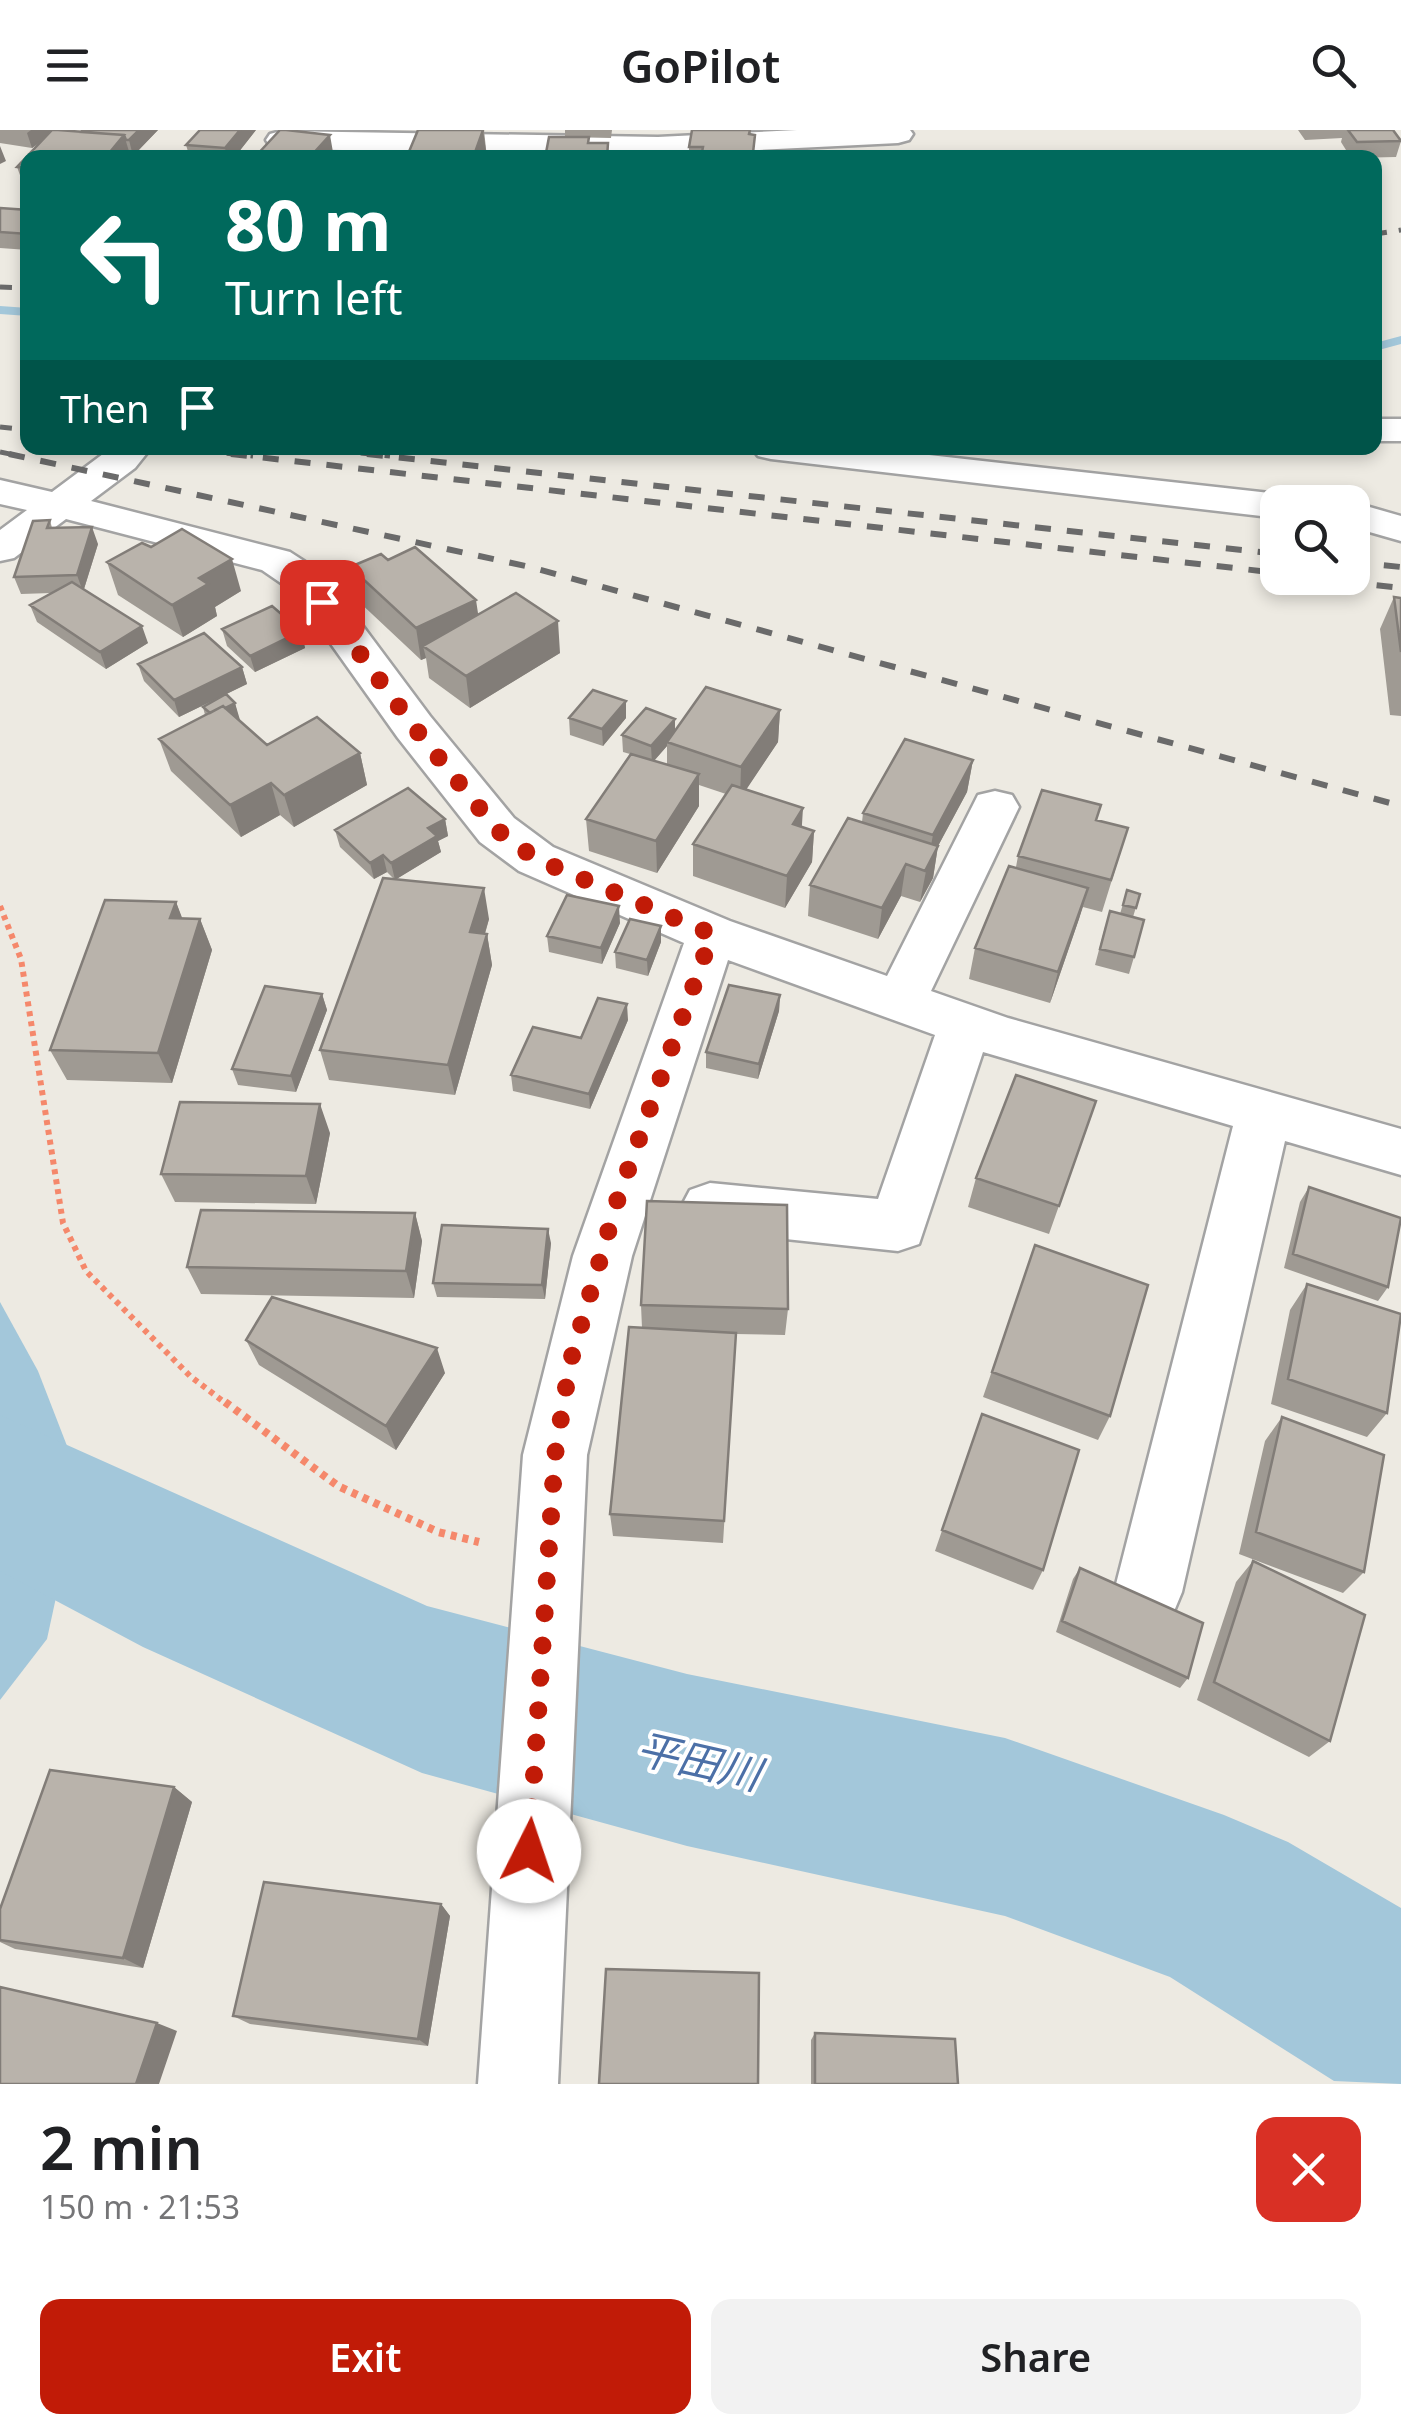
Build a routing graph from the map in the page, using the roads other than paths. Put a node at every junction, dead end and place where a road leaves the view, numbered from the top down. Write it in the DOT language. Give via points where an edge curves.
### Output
graph roads {
  1 [pos="898,134"];
  2 [pos="278,142"];
  3 [pos="658,145"];
  4 [pos="126,455"];
  5 [pos="833,455"];
  6 [pos="0,492"];
  7 [pos="60,504"];
  8 [pos="1260,504"];
  9 [pos="1370,520"];
  10 [pos="1401,529"];
  11 [pos="0,549"];
  12 [pos="995,806"];
  13 [pos="712,934"];
  14 [pos="900,1002"];
  15 [pos="964,1025"];
  16 [pos="1264,1112"];
  17 [pos="1401,1152"];
  18 [pos="618,1198"];
  19 [pos="1148,1592"];
  20 [pos="518,2084"];
  1 -- 3 [label="street"];
  2 -- 3 [label="street"];
  4 -- 7 [label="street"];
  5 -- 8 [label="street"];
  6 -- 7 [label="street"];
  7 -- 11 [label="street"];
  7 -- 13 [label="street" via="276,562 310,582 497,830 536,859"];
  9 -- 10 [label="street"];
  12 -- 14 [label="street"];
  13 -- 14 [label="street"];
  13 -- 18 [label="street"];
  14 -- 15 [label="street"];
  15 -- 16 [label="street"];
  15 -- 18 [label="street" via="898,1226"];
  16 -- 17 [label="street"];
  16 -- 19 [label="street"];
  18 -- 20 [label="street" via="570,1363 555,1455"];
}
